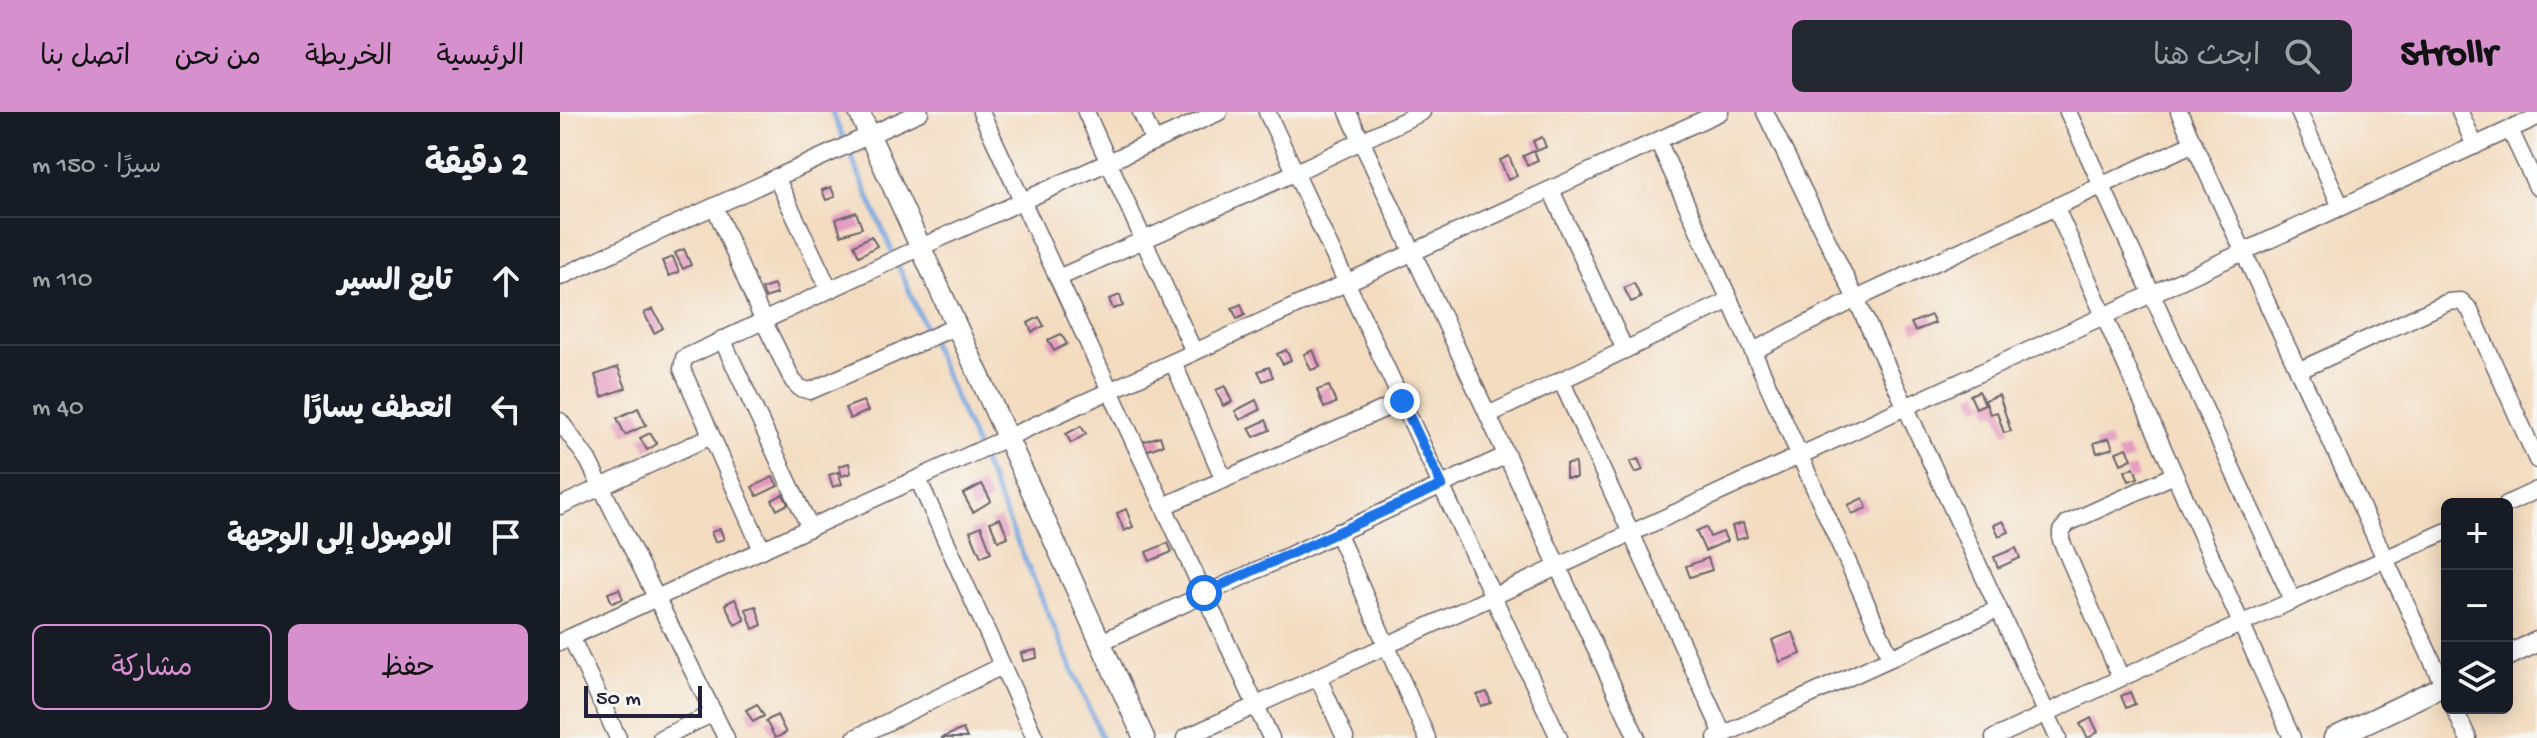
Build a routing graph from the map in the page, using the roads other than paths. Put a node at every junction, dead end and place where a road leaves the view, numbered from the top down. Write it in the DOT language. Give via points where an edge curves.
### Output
graph roads {
  1 [pos="859,112"];
  2 [pos="920,112"];
  3 [pos="981,112"];
  4 [pos="1086,112"];
  5 [pos="1141,112"];
  6 [pos="1219,112"];
  7 [pos="1267,112"];
  8 [pos="1348,112"];
  9 [pos="1422,112"];
  10 [pos="1720,112"];
  11 [pos="1765,112"];
  12 [pos="2068,112"];
  13 [pos="2179,112"];
  14 [pos="2299,112"];
  15 [pos="2460,112"];
  16 [pos="2537,117"];
  17 [pos="2510,130"];
  18 [pos="869,134"];
  19 [pos="1361,140"];
  20 [pos="1154,141"];
  21 [pos="1658,141"];
  22 [pos="2194,143"];
  23 [pos="2475,146"];
  24 [pos="1108,162"];
  25 [pos="1294,173"];
  26 [pos="776,177"];
  27 [pos="2101,187"];
  28 [pos="2537,187"];
  29 [pos="1551,190"];
  30 [pos="1022,201"];
  31 [pos="715,207"];
  32 [pos="2341,207"];
  33 [pos="2056,208"];
  34 [pos="1142,240"];
  35 [pos="921,247"];
  36 [pos="1413,252"];
  37 [pos="2244,252"];
  38 [pos="560,277"];
  39 [pos="1058,278"];
  40 [pos="1347,283"];
  41 [pos="829,289"];
  42 [pos="2151,294"];
  43 [pos="1856,299"];
  44 [pos="1730,300"];
  45 [pos="2105,316"];
  46 [pos="763,320"];
  47 [pos="957,326"];
  48 [pos="722,339"];
  49 [pos="1625,350"];
  50 [pos="1753,351"];
  51 [pos="1194,352"];
  52 [pos="1173,362"];
  53 [pos="2298,371"];
  54 [pos="1561,380"];
  55 [pos="1110,391"];
  56 [pos="1402,401"];
  57 [pos="1905,407"];
  58 [pos="1488,415"];
  59 [pos="560,421"];
  60 [pos="711,436"];
  61 [pos="1008,438"];
  62 [pos="1507,455"];
  63 [pos="1800,456"];
  64 [pos="2537,460"];
  65 [pos="2174,475"];
  66 [pos="918,479"];
  67 [pos="1224,480"];
  68 [pos="1442,485"];
  69 [pos="602,487"];
  70 [pos="2537,490"];
  71 [pos="2513,501"];
  72 [pos="560,506"];
  73 [pos="1164,506"];
  74 [pos="810,528"];
  75 [pos="1337,532"];
  76 [pos="1632,533"];
  77 [pos="2441,534"];
  78 [pos="762,550"];
  79 [pos="2385,559"];
  80 [pos="1558,567"];
  81 [pos="1204,593"];
  82 [pos="1494,597"];
  83 [pos="658,598"];
  84 [pos="2293,601"];
  85 [pos="1998,609"];
  86 [pos="2241,626"];
  87 [pos="566,640"];
  88 [pos="1101,642"];
  89 [pos="2537,642"];
  90 [pos="1386,646"];
  91 [pos="2513,653"];
  92 [pos="1891,658"];
  93 [pos="1002,666"];
  94 [pos="1318,677"];
  95 [pos="2441,677"];
  96 [pos="2121,678"];
  97 [pos="2441,690"];
  98 [pos="1256,705"];
  99 [pos="714,713"];
  100 [pos="2047,714"];
  101 [pos="2457,714"];
  102 [pos="1719,736"];
  103 [pos="2346,736"];
  104 [pos="618,738"];
  105 [pos="661,738"];
  106 [pos="726,738"];
  107 [pos="855,738"];
  108 [pos="1035,738"];
  109 [pos="1144,738"];
  110 [pos="1185,738"];
  111 [pos="1271,738"];
  112 [pos="1345,738"];
  113 [pos="1427,738"];
  114 [pos="1559,738"];
  115 [pos="1637,738"];
  116 [pos="1994,738"];
  117 [pos="2058,738"];
  118 [pos="2292,738"];
  119 [pos="2468,738"];
  1 -- 18 [label="street"];
  2 -- 18 [label="street"];
  3 -- 30 [label="street"];
  4 -- 24 [label="street"];
  5 -- 20 [label="street"];
  6 -- 20 [label="street"];
  7 -- 25 [label="street"];
  8 -- 19 [label="street"];
  9 -- 19 [label="street"];
  10 -- 21 [label="street"];
  11 -- 43 [label="street"];
  12 -- 27 [label="street"];
  13 -- 22 [label="street"];
  14 -- 32 [label="street"];
  15 -- 23 [label="street"];
  16 -- 17 [label="street"];
  17 -- 23 [label="street"];
  17 -- 28 [label="street"];
  18 -- 26 [label="street"];
  18 -- 35 [label="street"];
  19 -- 25 [label="street"];
  19 -- 36 [label="street"];
  20 -- 24 [label="street"];
  21 -- 29 [label="street"];
  21 -- 44 [label="street"];
  22 -- 27 [label="street"];
  22 -- 37 [label="street"];
  23 -- 32 [label="street"];
  24 -- 30 [label="street"];
  24 -- 34 [label="street"];
  25 -- 34 [label="street"];
  25 -- 40 [label="street"];
  26 -- 31 [label="street"];
  26 -- 41 [label="street"];
  27 -- 33 [label="street"];
  27 -- 42 [label="street"];
  29 -- 36 [label="street"];
  29 -- 49 [label="street"];
  30 -- 35 [label="street"];
  30 -- 39 [label="street"];
  31 -- 38 [label="street"];
  31 -- 46 [label="street"];
  32 -- 37 [label="street"];
  33 -- 43 [label="street"];
  33 -- 45 [label="street"];
  34 -- 39 [label="street"];
  34 -- 51 [label="street"];
  35 -- 41 [label="street"];
  35 -- 47 [label="street"];
  36 -- 40 [label="street"];
  36 -- 58 [label="street"];
  37 -- 42 [label="street"];
  37 -- 53 [label="street"];
  39 -- 55 [label="street"];
  40 -- 51 [label="street"];
  40 -- 56 [label="street"];
  41 -- 46 [label="street"];
  42 -- 45 [label="street"];
  42 -- 84 [label="street"];
  43 -- 50 [label="street"];
  43 -- 57 [label="street"];
  44 -- 49 [label="street"];
  44 -- 50 [label="street"];
  45 -- 57 [label="street"];
  45 -- 65 [label="street"];
  46 -- 47 [label="street" via="793,381 810,391"];
  46 -- 48 [label="street"];
  47 -- 61 [label="street"];
  48 -- 60 [label="street" via="681,364"];
  48 -- 74 [label="street"];
  49 -- 54 [label="street"];
  50 -- 63 [label="street"];
  51 -- 52 [label="street"];
  52 -- 55 [label="street"];
  52 -- 67 [label="street"];
  53 -- 64 [label="street" via="2448,302 2461,301 2470,310"];
  53 -- 79 [label="street"];
  54 -- 58 [label="street"];
  54 -- 76 [label="street"];
  55 -- 61 [label="street"];
  55 -- 73 [label="street"];
  56 -- 67 [label="street"];
  56 -- 68 [label="street"];
  57 -- 63 [label="street"];
  57 -- 85 [label="street"];
  58 -- 62 [label="street"];
  59 -- 69 [label="street"];
  60 -- 69 [label="street"];
  60 -- 78 [label="street"];
  61 -- 66 [label="street"];
  61 -- 88 [label="street"];
  62 -- 68 [label="street"];
  62 -- 80 [label="street"];
  63 -- 76 [label="street"];
  63 -- 92 [label="street"];
  65 -- 86 [label="street"];
  65 -- 96 [label="street" via="2068,523 2061,531"];
  66 -- 74 [label="street"];
  66 -- 93 [label="street"];
  67 -- 73 [label="street"];
  68 -- 75 [label="street"];
  68 -- 82 [label="street"];
  69 -- 72 [label="street"];
  69 -- 83 [label="street"];
  70 -- 71 [label="street"];
  73 -- 81 [label="street"];
  74 -- 78 [label="street"];
  75 -- 81 [label="street"];
  75 -- 90 [label="street"];
  76 -- 80 [label="street"];
  76 -- 102 [label="street"];
  77 -- 79 [label="street"];
  78 -- 83 [label="street"];
  79 -- 84 [label="street"];
  79 -- 95 [label="street"];
  80 -- 82 [label="street"];
  80 -- 115 [label="street"];
  81 -- 88 [label="street"];
  81 -- 98 [label="street"];
  82 -- 90 [label="street"];
  82 -- 114 [label="street"];
  83 -- 87 [label="street"];
  83 -- 99 [label="street"];
  84 -- 86 [label="street"];
  85 -- 92 [label="street"];
  85 -- 100 [label="street"];
  86 -- 96 [label="street"];
  86 -- 118 [label="street"];
  87 -- 104 [label="street"];
  88 -- 109 [label="street"];
  89 -- 91 [label="street"];
  90 -- 94 [label="street"];
  90 -- 113 [label="street"];
  92 -- 102 [label="street"];
  93 -- 107 [label="street"];
  93 -- 108 [label="street"];
  94 -- 98 [label="street"];
  94 -- 112 [label="street"];
  96 -- 100 [label="street"];
  97 -- 103 [label="street"];
  98 -- 110 [label="street"];
  98 -- 111 [label="street"];
  99 -- 105 [label="street"];
  99 -- 106 [label="street"];
  100 -- 116 [label="street"];
  100 -- 117 [label="street"];
  101 -- 119 [label="street"];
}
